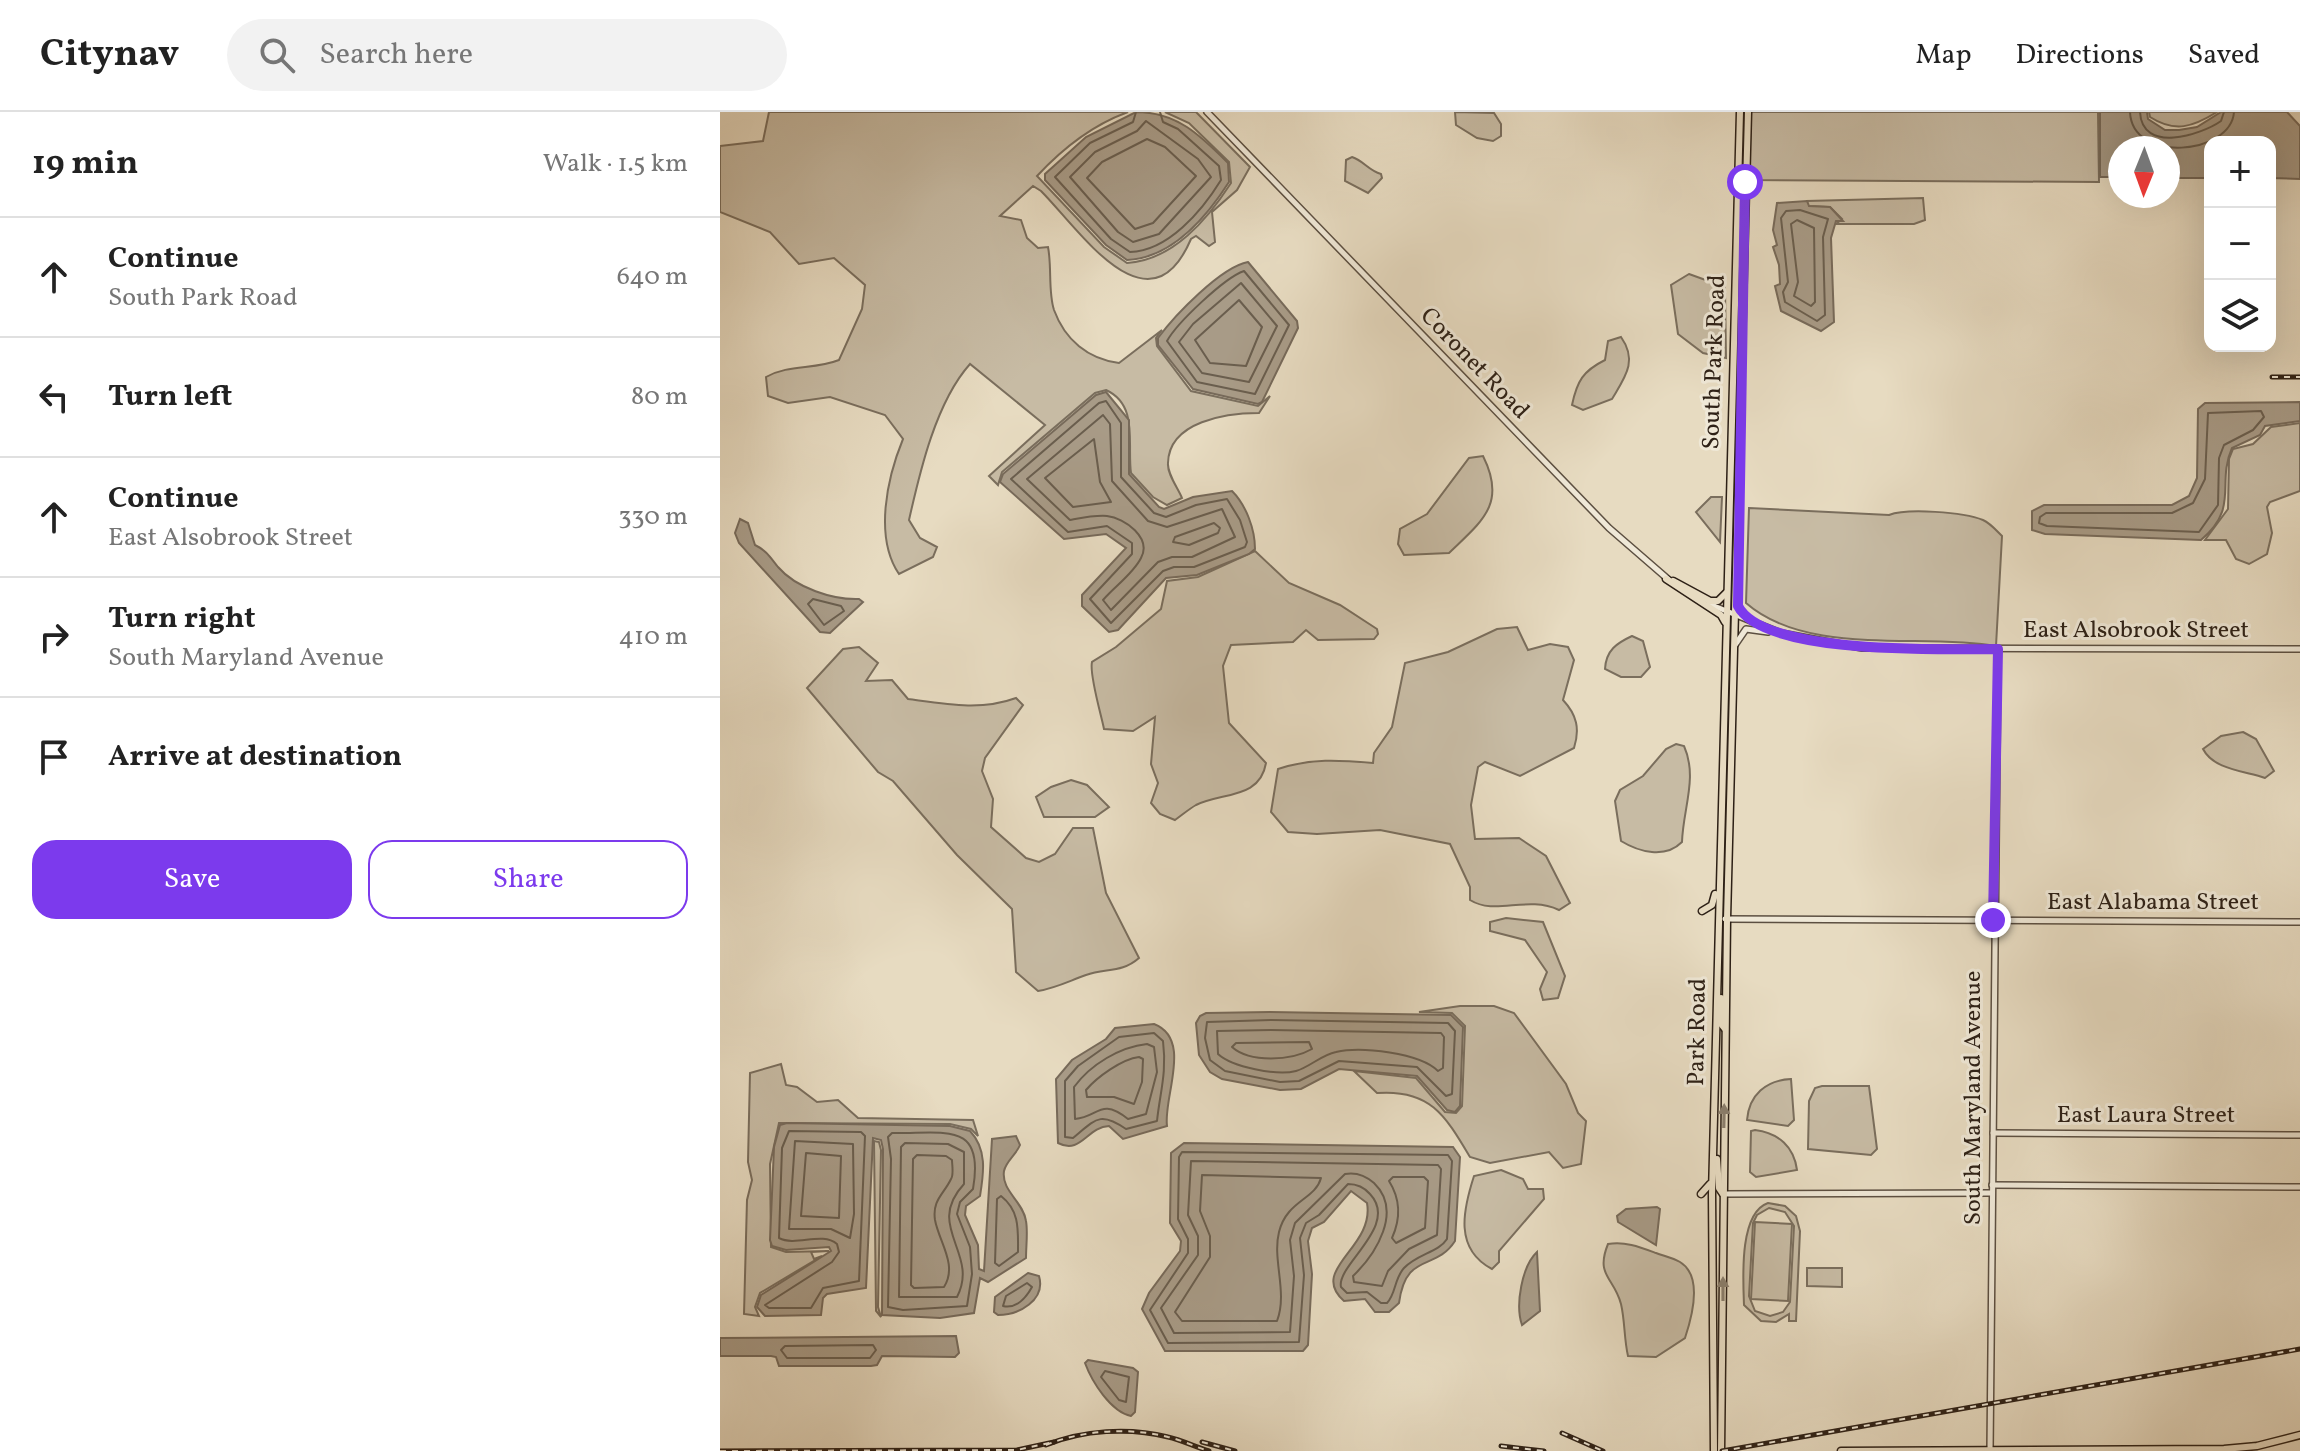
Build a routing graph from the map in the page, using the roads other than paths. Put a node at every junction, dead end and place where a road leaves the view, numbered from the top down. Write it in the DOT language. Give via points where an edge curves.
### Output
graph roads {
  1 [pos="1207,112"];
  2 [pos="1741,112"];
  3 [pos="1748,112"];
  4 [pos="1743,186"];
  5 [pos="1728,542"];
  6 [pos="1665,578"];
  7 [pos="1727,590"];
  8 [pos="1736,597"];
  9 [pos="1726,613"];
  10 [pos="1735,618"];
  11 [pos="1726,625"];
  12 [pos="1781,633"];
  13 [pos="1734,647"];
  14 [pos="1998,649"];
  15 [pos="2300,649"];
  16 [pos="1724,684"];
  17 [pos="1733,693"];
  18 [pos="1731,745"];
  19 [pos="1720,854"];
  20 [pos="1719,883"];
  21 [pos="1702,911"];
  22 [pos="1718,918"];
  23 [pos="1727,919"];
  24 [pos="1993,920"];
  25 [pos="2300,922"];
  26 [pos="1718,961"];
  27 [pos="1725,1029"];
  28 [pos="1714,1128"];
  29 [pos="1993,1133"];
  30 [pos="2300,1135"];
  31 [pos="1992,1185"];
  32 [pos="2300,1187"];
  33 [pos="1992,1193"];
  34 [pos="1701,1194"];
  35 [pos="1712,1194"];
  36 [pos="1723,1194"];
  37 [pos="1723,1265"];
  38 [pos="2300,1435"];
  39 [pos="2257,1449"];
  40 [pos="1990,1450"];
  41 [pos="1714,1451"];
  42 [pos="1721,1451"];
  43 [pos="1841,1451"];
  1 -- 6 [label="street, Coronet Road" via="1609,528"];
  2 -- 4 [label="main road"];
  3 -- 4 [label="main road, South Park Road"];
  4 -- 5 [label="main road, South Park Road"];
  4 -- 8 [label="main road, South Park Road"];
  5 -- 7 [label="main road, South Park Road"];
  5 -- 10 [label="main road"];
  6 -- 7 [label="main road" via="1710,601 1721,599"];
  6 -- 9 [label="street, Coronet Road"];
  6 -- 11 [label="main road" via="1721,615"];
  7 -- 9 [label="main road, South Park Road"];
  8 -- 10 [label="main road, South Park Road"];
  8 -- 12 [label="street" via="1742,614"];
  9 -- 10 [label="street, Coronet Road"];
  9 -- 11 [label="main road, Park Road"];
  9 -- 17 [label="main road" via="1732,630"];
  10 -- 12 [label="street, East Alsobrook Street"];
  10 -- 13 [label="main road, Park Road"];
  11 -- 16 [label="main road, Park Road"];
  12 -- 13 [label="street" via="1746,629"];
  12 -- 14 [label="street, East Alsobrook Street" via="1862,648"];
  13 -- 17 [label="main road, Park Road"];
  14 -- 15 [label="street, East Alsobrook Street"];
  14 -- 24 [label="street, South Maryland Avenue"];
  16 -- 18 [label="main road"];
  16 -- 19 [label="main road, Park Road"];
  17 -- 18 [label="main road, Park Road"];
  18 -- 23 [label="main road, Park Road"];
  19 -- 20 [label="main road, Park Road"];
  19 -- 23 [label="main road"];
  20 -- 21 [label="main road" via="1712,905"];
  20 -- 22 [label="main road, Park Road"];
  22 -- 23 [label="street, East Alabama Street"];
  22 -- 26 [label="main road, Park Road"];
  23 -- 24 [label="street, East Alabama Street"];
  23 -- 27 [label="main road, Park Road"];
  24 -- 25 [label="street, East Alabama Street"];
  24 -- 29 [label="street, South Maryland Avenue"];
  26 -- 27 [label="main road"];
  26 -- 28 [label="main road, Park Road"];
  36 -- 27 [label="main road, Park Road, one-way"];
  28 -- 34 [label="main road" via="1709,1189"];
  28 -- 35 [label="main road, Park Road"];
  28 -- 36 [label="main road"];
  29 -- 30 [label="street, East Laura Street"];
  29 -- 31 [label="street, South Maryland Avenue"];
  31 -- 32 [label="street"];
  31 -- 33 [label="street, South Maryland Avenue"];
  33 -- 36 [label="street"];
  33 -- 40 [label="street, South Maryland Avenue"];
  35 -- 37 [label="main road" via="1719,1206"];
  35 -- 41 [label="main road, Park Road"];
  36 -- 37 [label="main road, Park Road"];
  42 -- 37 [label="main road, Park Road, one-way"];
  38 -- 39 [label="main road"];
  39 -- 40 [label="main road"];
  40 -- 43 [label="main road"];
}
